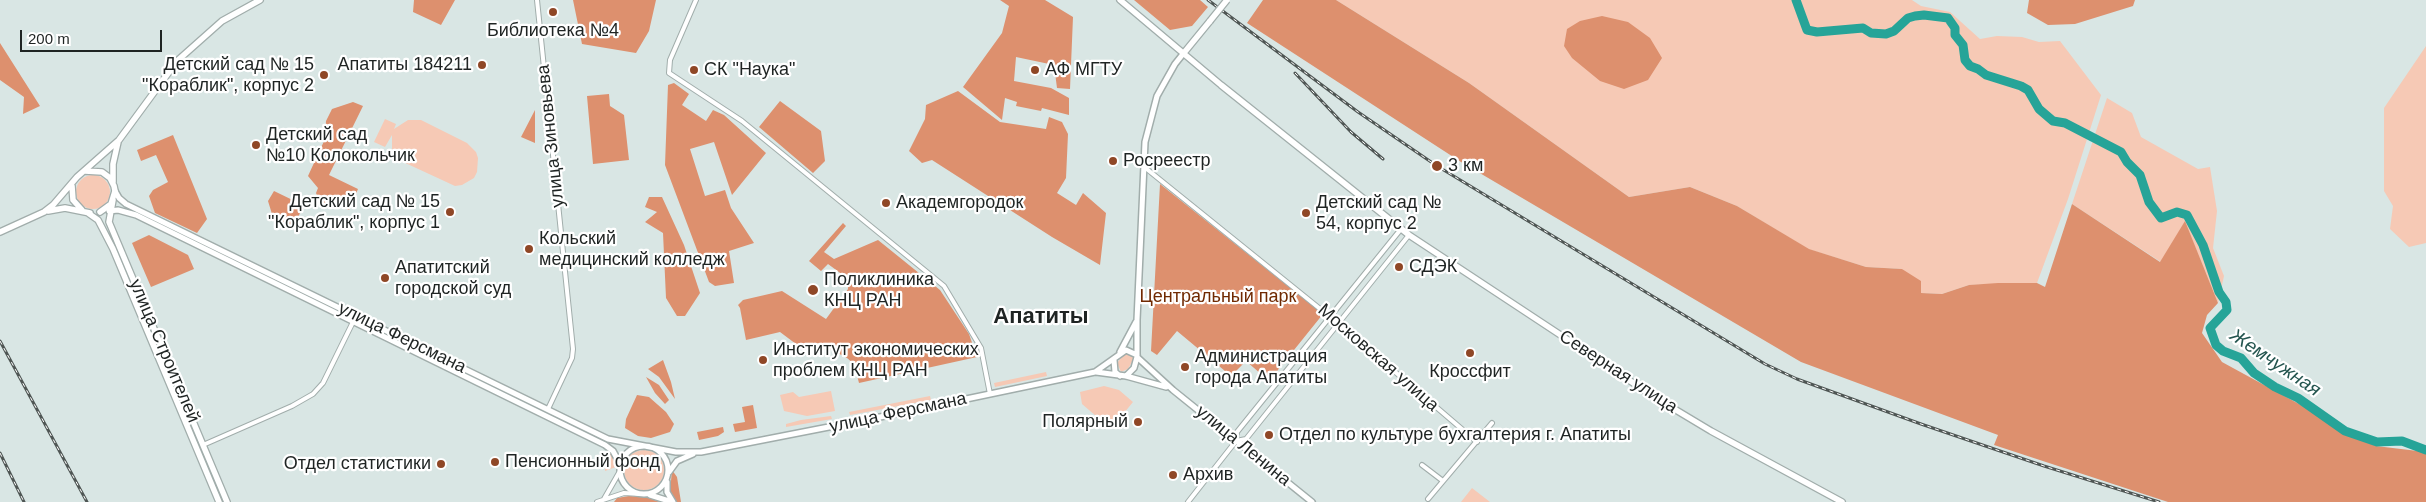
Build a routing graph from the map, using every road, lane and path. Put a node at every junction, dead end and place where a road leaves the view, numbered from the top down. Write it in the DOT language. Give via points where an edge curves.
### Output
graph roads {
  1 [pos="260,0"];
  2 [pos="537,0"];
  3 [pos="696,0"];
  4 [pos="1120,0"];
  5 [pos="1227,0"];
  6 [pos="1183,54"];
  7 [pos="119,140"];
  8 [pos="1143,166"];
  9 [pos="83,172"];
  10 [pos="72,184"];
  11 [pos="115,189"];
  12 [pos="113,200"];
  13 [pos="109,211"];
  14 [pos="44,212"];
  15 [pos="86,212"];
  16 [pos="100,212"];
  17 [pos="1401,229"];
  18 [pos="0,232"];
  19 [pos="1409,235"];
  20 [pos="200,239"];
  21 [pos="196,245"];
  22 [pos="310,293"];
  23 [pos="306,299"];
  24 [pos="1330,317"];
  25 [pos="1137,320"];
  26 [pos="353,322"];
  27 [pos="1338,324"];
  28 [pos="161,345"];
  29 [pos="154,348"];
  30 [pos="1119,354"];
  31 [pos="1137,356"];
  32 [pos="1114,360"];
  33 [pos="171,370"];
  34 [pos="1095,372"];
  35 [pos="164,373"];
  36 [pos="1123,376"];
  37 [pos="1173,390"];
  38 [pos="990,394"];
  39 [pos="521,396"];
  40 [pos="518,402"];
  41 [pos="548,409"];
  42 [pos="545,416"];
  43 [pos="1492,423"];
  44 [pos="1236,441"];
  45 [pos="1477,442"];
  46 [pos="203,445"];
  47 [pos="649,447"];
  48 [pos="196,448"];
  49 [pos="701,452"];
  50 [pos="620,464"];
  51 [pos="1422,465"];
  52 [pos="620,470"];
  53 [pos="668,477"];
  54 [pos="1443,481"];
  55 [pos="642,494"];
  56 [pos="604,499"];
  57 [pos="1428,499"];
  58 [pos="219,502"];
  59 [pos="227,502"];
  60 [pos="597,502"];
  61 [pos="672,502"];
  62 [pos="1188,502"];
  63 [pos="1312,502"];
  64 [pos="1842,502"];
  1 -- 7 [label="main road" via="222,21 180,57"];
  2 -- 41 [label="street, улица Зиновьева" via="573,349 572,358"];
  3 -- 38 [label="street" via="670,60 669,73 742,121 944,286 981,348"];
  4 -- 6 [label="main road"];
  5 -- 6 [label="main road, bridge"];
  6 -- 8 [label="street" via="1153,106"];
  6 -- 17 [label="main road"];
  7 -- 9 [label="main road"];
  7 -- 11 [label="main road" via="113,164"];
  8 -- 24 [label="street, Московская улица"];
  8 -- 25 [label="street"];
  9 -- 10 [label="main road"];
  9 -- 11 [label="main road" via="102,172 110,178"];
  10 -- 14 [label="main road"];
  10 -- 15 [label="main road" via="73,200"];
  11 -- 12 [label="main road"];
  11 -- 20 [label="street, улица Ферсмана" via="126,204"];
  12 -- 13 [label="main road"];
  12 -- 16 [label="main road"];
  13 -- 16 [label="main road"];
  13 -- 21 [label="street, улица Ферсмана" via="118,210 136,216"];
  13 -- 28 [label="main road, улица Строителей" via="108,222"];
  14 -- 15 [label="main road" via="65,208"];
  14 -- 18 [label="main road"];
  15 -- 16 [label="main road"];
  15 -- 29 [label="main road, улица Строителей" via="102,226"];
  17 -- 19 [label="main road, Северная улица"];
  17 -- 24 [label="street"];
  19 -- 27 [label="street"];
  19 -- 64 [label="main road, Северная улица" via="1656,398"];
  20 -- 21 [label="street"];
  20 -- 22 [label="street, улица Ферсмана"];
  21 -- 23 [label="street, улица Ферсмана"];
  22 -- 23 [label="street"];
  22 -- 39 [label="street, улица Ферсмана"];
  23 -- 26 [label="street, улица Ферсмана"];
  24 -- 27 [label="street, Московская улица"];
  24 -- 44 [label="street" via="1237,432"];
  25 -- 30 [label="street"];
  25 -- 31 [label="street"];
  26 -- 40 [label="street, улица Ферсмана"];
  26 -- 46 [label="street" via="323,383 313,394"];
  27 -- 44 [label="street" via="1246,439"];
  27 -- 45 [label="street, Московская улица"];
  28 -- 29 [label="main road"];
  28 -- 33 [label="main road, улица Строителей"];
  29 -- 35 [label="main road, улица Строителей"];
  30 -- 31 [label="street" via="1126,350"];
  30 -- 32 [label="street"];
  31 -- 36 [label="street" via="1134,368"];
  31 -- 37 [label="street, улица Ленина"];
  32 -- 34 [label="street, улица Ферсмана"];
  32 -- 36 [label="street" via="1115,372"];
  33 -- 35 [label="main road"];
  33 -- 46 [label="main road, улица Строителей"];
  34 -- 36 [label="street, улица Ферсмана"];
  34 -- 38 [label="street, улица Ферсмана"];
  35 -- 48 [label="main road, улица Строителей"];
  36 -- 37 [label="street, улица Ленина"];
  37 -- 44 [label="street, улица Ленина"];
  38 -- 49 [label="street, улица Ферсмана"];
  39 -- 40 [label="street"];
  39 -- 41 [label="street, улица Ферсмана"];
  40 -- 42 [label="street, улица Ферсмана"];
  41 -- 42 [label="street, улица Зиновьева"];
  41 -- 47 [label="street, улица Ферсмана" via="608,439"];
  42 -- 50 [label="street, улица Ферсмана" via="605,445 613,451"];
  43 -- 45 [label="street"];
  44 -- 62 [label="street"];
  44 -- 63 [label="street, улица Ленина"];
  45 -- 54 [label="street"];
  46 -- 48 [label="main road"];
  46 -- 59 [label="main road, улица Строителей"];
  47 -- 49 [label="street, улица Ферсмана"];
  47 -- 50 [label="street" via="634,448 626,453"];
  47 -- 53 [label="street" via="663,455"];
  48 -- 58 [label="main road, улица Строителей"];
  49 -- 53 [label="street, улица Ферсмана" via="676,461"];
  50 -- 52 [label="street"];
  51 -- 54 [label="street"];
  52 -- 55 [label="street" via="625,486"];
  52 -- 56 [label="street"];
  53 -- 55 [label="street" via="659,491"];
  53 -- 61 [label="street" via="667,492"];
  54 -- 57 [label="street"];
  55 -- 56 [label="street" via="624,493"];
  55 -- 61 [label="street"];
  56 -- 60 [label="street"];
}
